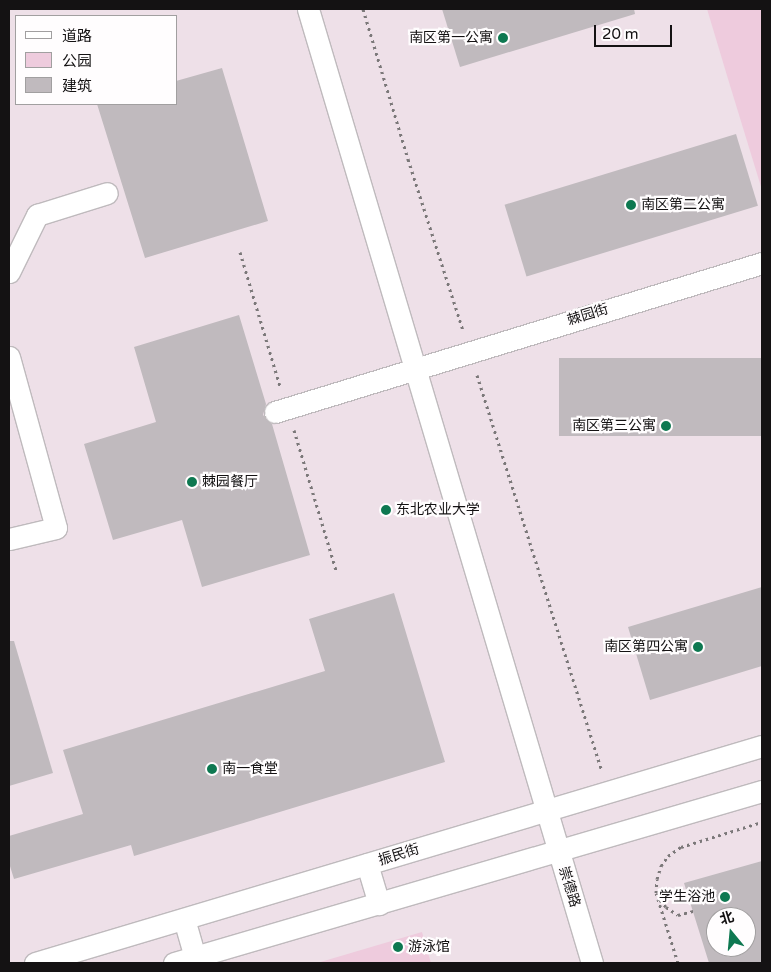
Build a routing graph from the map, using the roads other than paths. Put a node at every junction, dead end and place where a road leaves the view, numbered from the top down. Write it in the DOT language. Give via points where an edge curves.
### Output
graph roads {
  1 [pos="308,9"];
  2 [pos="107,193"];
  3 [pos="762,262"];
  4 [pos="9,272"];
  5 [pos="9,357"];
  6 [pos="414,368"];
  7 [pos="275,412"];
  8 [pos="9,539"];
  9 [pos="762,746"];
  10 [pos="762,792"];
  11 [pos="546,811"];
  12 [pos="559,851"];
  13 [pos="366,864"];
  14 [pos="378,904"];
  15 [pos="184,919"];
  16 [pos="195,957"];
  17 [pos="35,963"];
  18 [pos="174,963"];
  19 [pos="592,963"];
  1 -- 6 [label="street, 崇德路"];
  2 -- 4 [label="street" via="38,215"];
  3 -- 6 [label="street, 棘园街"];
  5 -- 8 [label="street" via="56,528"];
  6 -- 7 [label="street, 棘园街"];
  6 -- 11 [label="street, 崇德路"];
  9 -- 11 [label="street, 振民街"];
  10 -- 12 [label="street"];
  11 -- 12 [label="street, 崇德路"];
  11 -- 13 [label="street, 振民街"];
  12 -- 14 [label="street"];
  12 -- 19 [label="street, 崇德路"];
  13 -- 14 [label="street"];
  13 -- 15 [label="street, 振民街"];
  14 -- 16 [label="street"];
  15 -- 16 [label="street"];
  15 -- 17 [label="street, 振民街"];
  16 -- 18 [label="street"];
}
